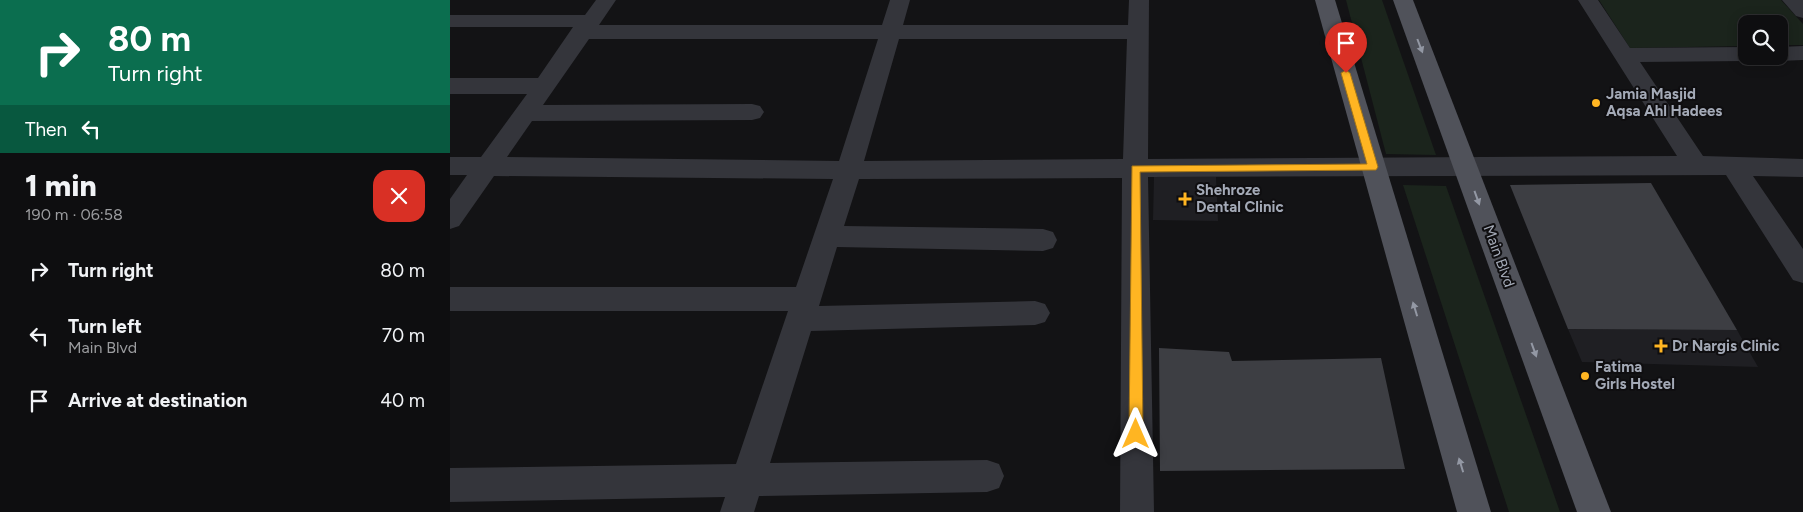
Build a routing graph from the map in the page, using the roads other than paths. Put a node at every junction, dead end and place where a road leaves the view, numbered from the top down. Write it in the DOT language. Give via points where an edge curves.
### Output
graph roads {
  1 [pos="606,0"];
  2 [pos="900,0"];
  3 [pos="1139,0"];
  4 [pos="1325,0"];
  5 [pos="1403,0"];
  6 [pos="1588,0"];
  7 [pos="1792,0"];
  8 [pos="1803,12"];
  9 [pos="450,21"];
  10 [pos="586,27"];
  11 [pos="892,31"];
  12 [pos="1138,32"];
  13 [pos="1738,54"];
  14 [pos="1788,54"];
  15 [pos="1803,54"];
  16 [pos="1624,55"];
  17 [pos="450,86"];
  18 [pos="545,86"];
  19 [pos="526,112"];
  20 [pos="752,112"];
  21 [pos="1696,165"];
  22 [pos="450,166"];
  23 [pos="488,166"];
  24 [pos="1733,166"];
  25 [pos="1373,167"];
  26 [pos="1466,167"];
  27 [pos="1135,168"];
  28 [pos="1803,168"];
  29 [pos="850,170"];
  30 [pos="450,218"];
  31 [pos="828,236"];
  32 [pos="1044,240"];
  33 [pos="1803,272"];
  34 [pos="450,300"];
  35 [pos="804,309"];
  36 [pos="1035,313"];
  37 [pos="987,476"];
  38 [pos="450,485"];
  39 [pos="742,497"];
  40 [pos="1137,512"];
  41 [pos="1474,512"];
  42 [pos="1594,512"];
  1 -- 10 [label="street"];
  2 -- 11 [label="street"];
  3 -- 12 [label="street"];
  4 -- 25 [label="main road"];
  5 -- 26 [label="main road, Main Blvd, one-way"];
  6 -- 16 [label="street"];
  7 -- 8 [label="street"];
  9 -- 10 [label="street"];
  10 -- 11 [label="street"];
  10 -- 18 [label="street"];
  11 -- 12 [label="street"];
  11 -- 29 [label="street"];
  12 -- 27 [label="street"];
  13 -- 16 [label="street"];
  14 -- 15 [label="street"];
  16 -- 21 [label="street"];
  17 -- 18 [label="street"];
  18 -- 19 [label="street"];
  19 -- 20 [label="street"];
  19 -- 23 [label="street"];
  21 -- 24 [label="street"];
  21 -- 26 [label="street"];
  22 -- 23 [label="street"];
  23 -- 29 [label="street"];
  23 -- 30 [label="street"];
  24 -- 28 [label="street"];
  24 -- 33 [label="street"];
  25 -- 26 [label="street"];
  25 -- 27 [label="street"];
  41 -- 25 [label="main road, one-way"];
  26 -- 42 [label="main road, Main Blvd, one-way"];
  27 -- 29 [label="street"];
  27 -- 40 [label="street"];
  29 -- 31 [label="street"];
  31 -- 32 [label="street"];
  31 -- 35 [label="street"];
  34 -- 35 [label="street"];
  35 -- 36 [label="street"];
  35 -- 39 [label="street"];
  37 -- 39 [label="street"];
  38 -- 39 [label="street"];
}
